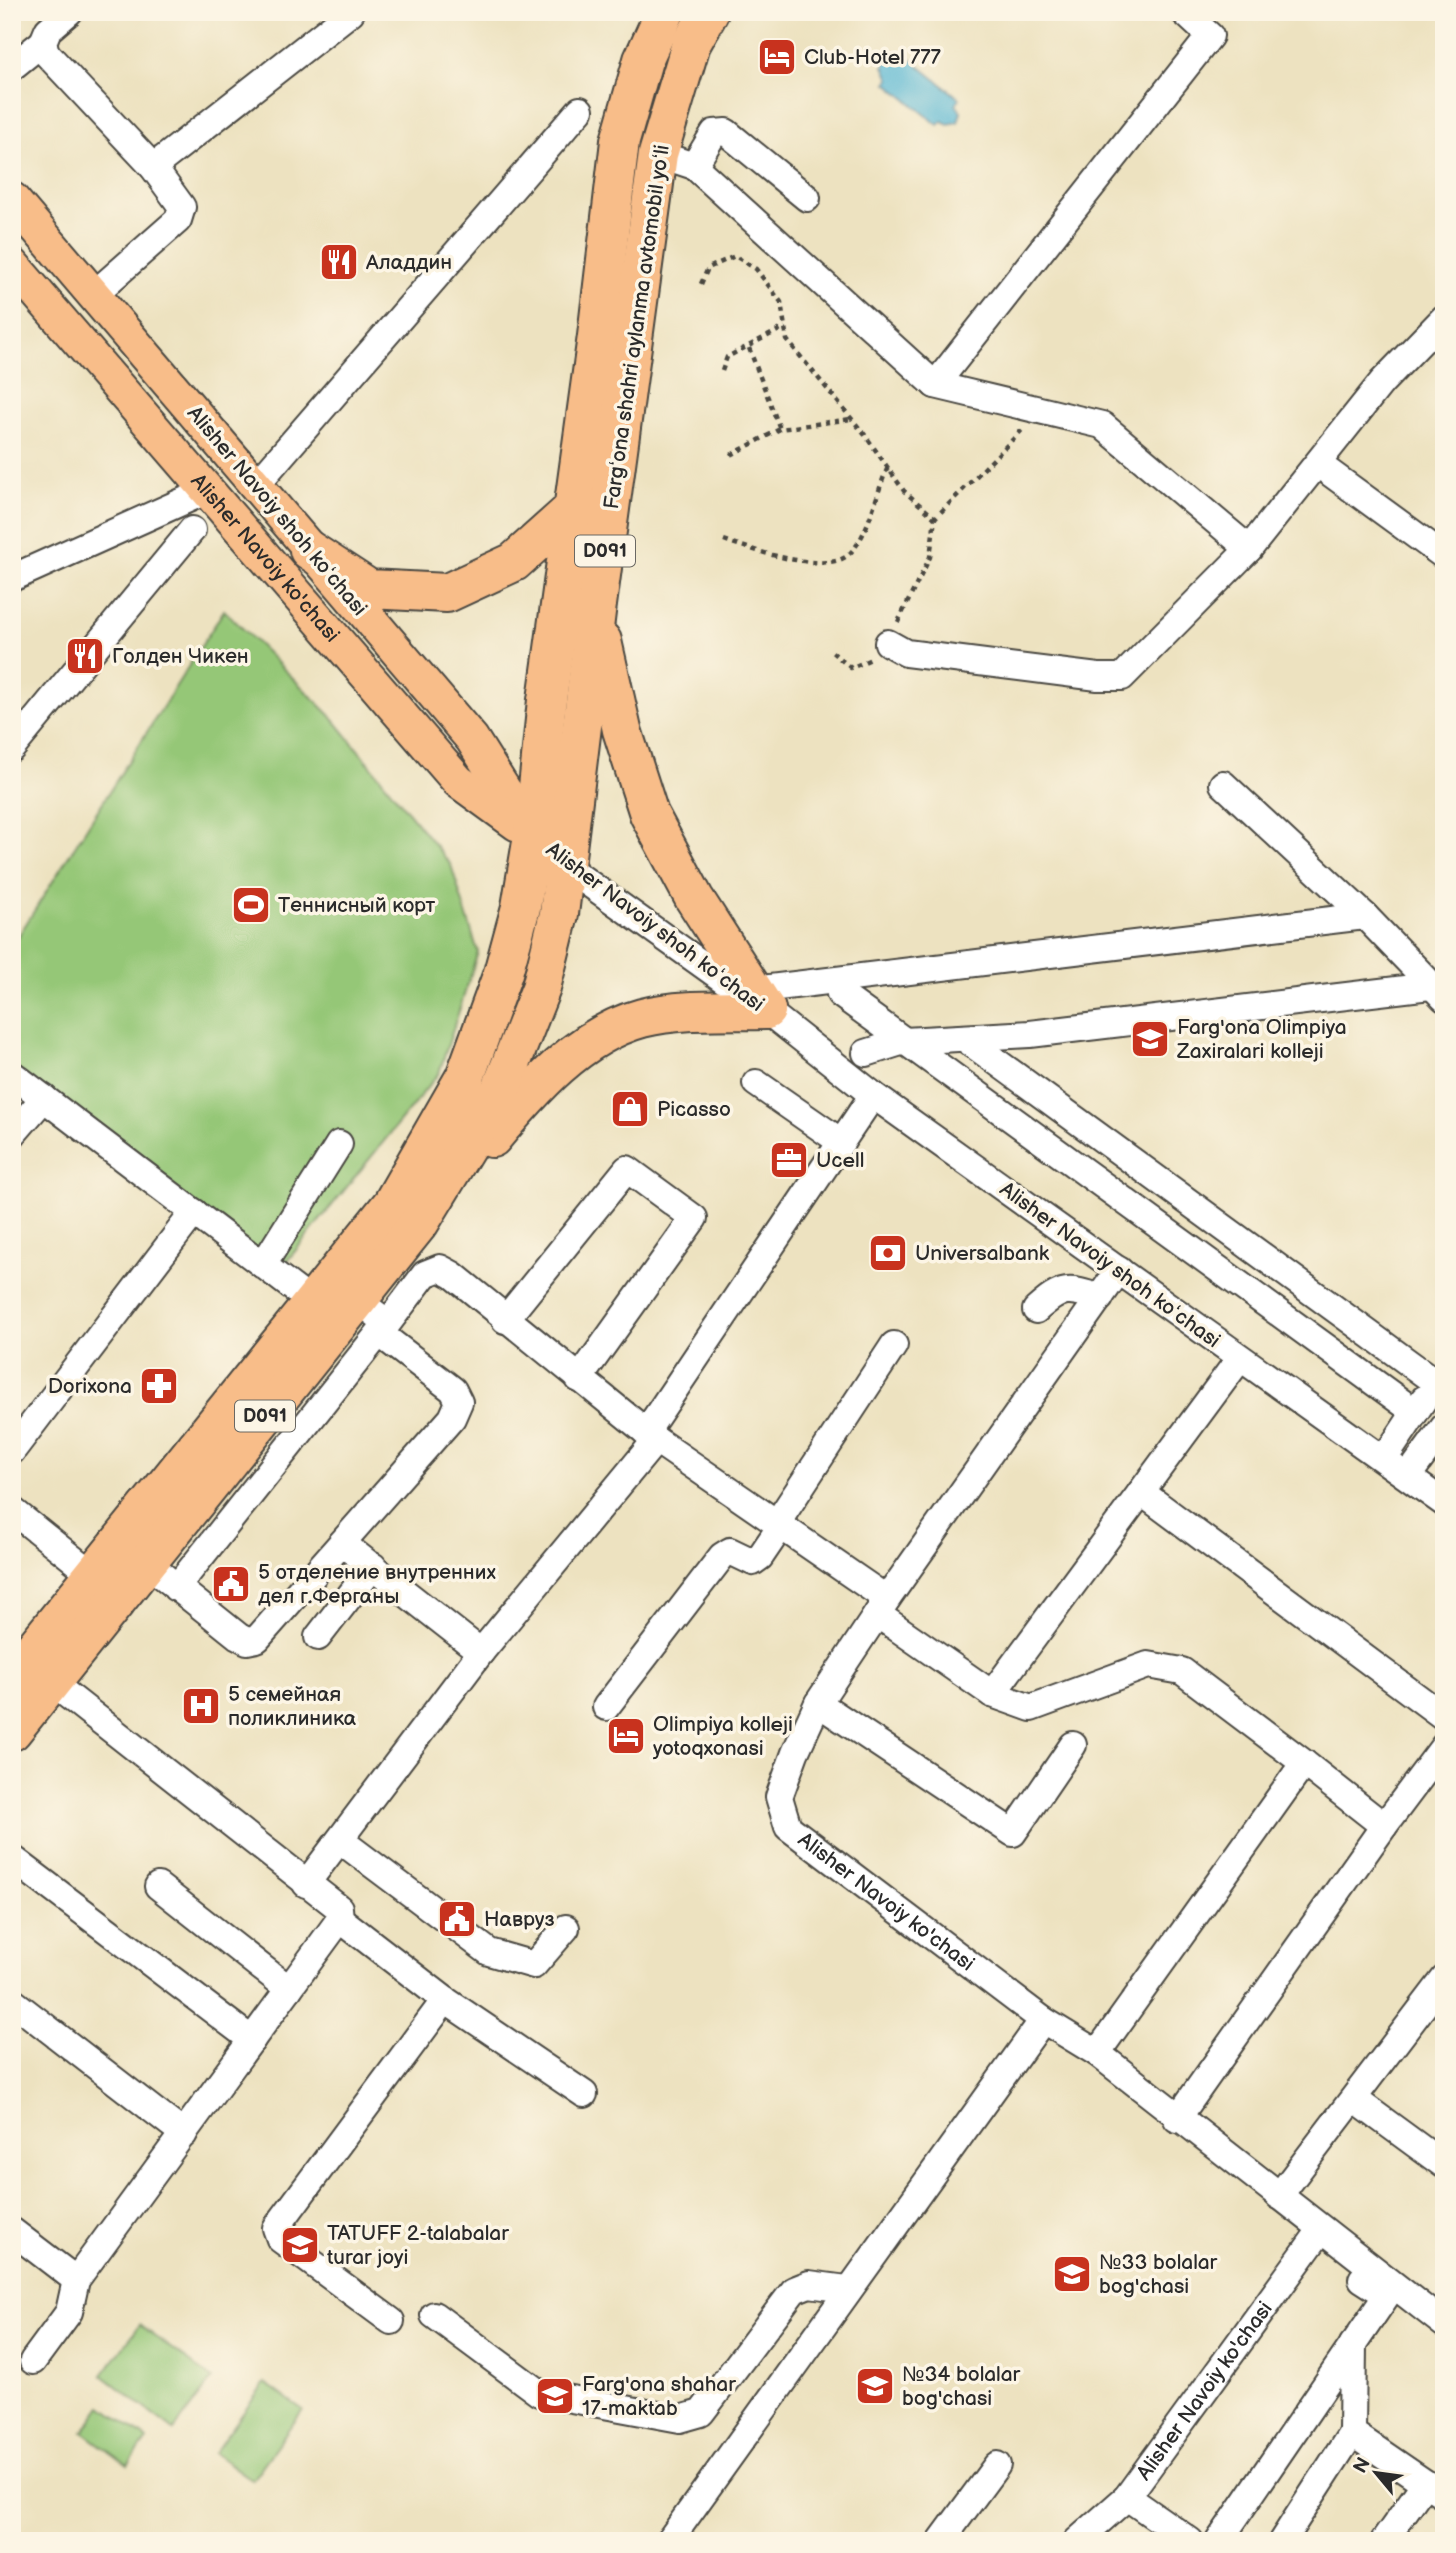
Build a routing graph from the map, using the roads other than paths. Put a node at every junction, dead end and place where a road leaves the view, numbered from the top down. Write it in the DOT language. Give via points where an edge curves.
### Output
graph roads {
  1 [pos="69,12"];
  2 [pos="351,12"];
  3 [pos="665,12"];
  4 [pos="709,12"];
  5 [pos="1184,12"];
  6 [pos="43,42"];
  7 [pos="12,67"];
  8 [pos="580,110"];
  9 [pos="658,154"];
  10 [pos="694,166"];
  11 [pos="153,167"];
  12 [pos="807,198"];
  13 [pos="12,199"];
  14 [pos="12,264"];
  15 [pos="93,295"];
  16 [pos="1444,318"];
  17 [pos="935,385"];
  18 [pos="1318,464"];
  19 [pos="255,486"];
  20 [pos="206,491"];
  21 [pos="573,509"];
  22 [pos="192,530"];
  23 [pos="1249,549"];
  24 [pos="309,550"];
  25 [pos="1444,556"];
  26 [pos="13,577"];
  27 [pos="596,612"];
  28 [pos="888,643"];
  29 [pos="12,748"];
  30 [pos="1223,785"];
  31 [pos="533,836"];
  32 [pos="566,867"];
  33 [pos="1365,916"];
  34 [pos="1437,992"];
  35 [pos="840,994"];
  36 [pos="760,1000"];
  37 [pos="964,1038"];
  38 [pos="904,1041"];
  39 [pos="866,1053"];
  40 [pos="12,1074"];
  41 [pos="756,1083"];
  42 [pos="873,1095"];
  43 [pos="44,1098"];
  44 [pos="12,1136"];
  45 [pos="841,1142"];
  46 [pos="339,1144"];
  47 [pos="1200,1210"];
  48 [pos="194,1212"];
  49 [pos="420,1222"];
  50 [pos="1174,1237"];
  51 [pos="263,1265"];
  52 [pos="1119,1270"];
  53 [pos="1100,1298"];
  54 [pos="357,1300"];
  55 [pos="313,1303"];
  56 [pos="1036,1310"];
  57 [pos="505,1320"];
  58 [pos="384,1328"];
  59 [pos="894,1345"];
  60 [pos="1240,1358"];
  61 [pos="1439,1376"];
  62 [pos="579,1379"];
  63 [pos="1415,1412"];
  64 [pos="1444,1427"];
  65 [pos="651,1436"];
  66 [pos="12,1451"];
  67 [pos="1384,1459"];
  68 [pos="1408,1476"];
  69 [pos="1141,1492"];
  70 [pos="1444,1503"];
  71 [pos="12,1510"];
  72 [pos="779,1525"];
  73 [pos="342,1543"];
  74 [pos="373,1566"];
  75 [pos="93,1575"];
  76 [pos="162,1576"];
  77 [pos="882,1606"];
  78 [pos="318,1637"];
  79 [pos="481,1652"];
  80 [pos="12,1676"];
  81 [pos="51,1682"];
  82 [pos="992,1694"];
  83 [pos="818,1703"];
  84 [pos="606,1707"];
  85 [pos="1444,1717"];
  86 [pos="12,1731"];
  87 [pos="1073,1745"];
  88 [pos="1444,1745"];
  89 [pos="1304,1763"];
  90 [pos="1384,1826"];
  91 [pos="340,1840"];
  92 [pos="12,1858"];
  93 [pos="306,1884"];
  94 [pos="158,1886"];
  95 [pos="340,1919"];
  96 [pos="566,1928"];
  97 [pos="1441,1988"];
  98 [pos="289,1989"];
  99 [pos="445,2000"];
  100 [pos="12,2001"];
  101 [pos="1043,2020"];
  102 [pos="252,2039"];
  103 [pos="1097,2053"];
  104 [pos="584,2094"];
  105 [pos="1354,2099"];
  106 [pos="1178,2119"];
  107 [pos="184,2134"];
  108 [pos="1444,2165"];
  109 [pos="1279,2196"];
  110 [pos="12,2231"];
  111 [pos="1316,2237"];
  112 [pos="76,2280"];
  113 [pos="847,2289"];
  114 [pos="434,2315"];
  115 [pos="391,2321"];
  116 [pos="1444,2324"];
  117 [pos="1353,2344"];
  118 [pos="33,2361"];
  119 [pos="1352,2433"];
  120 [pos="997,2465"];
  121 [pos="1435,2489"];
  122 [pos="1127,2497"];
  123 [pos="668,2541"];
  124 [pos="942,2541"];
  125 [pos="1077,2541"];
  126 [pos="1189,2541"];
  127 [pos="1219,2541"];
  128 [pos="1282,2541"];
  129 [pos="1384,2541"];
  1 -- 6 [label="street" via="48,30"];
  2 -- 11 [label="street"];
  3 -- 21 [label="highway, Fargʻona shahri aylanma avtomobil yoʻli / D091" via="643,60 620,141"];
  4 -- 9 [label="highway, Fargʻona shahri aylanma avtomobil yoʻli / D091" via="691,44"];
  5 -- 17 [label="street" via="1210,36"];
  6 -- 7 [label="street"];
  6 -- 11 [label="street" via="46,54"];
  8 -- 19 [label="street"];
  9 -- 10 [label="street"];
  9 -- 27 [label="highway, Fargʻona shahri aylanma avtomobil yoʻli / D091"];
  10 -- 12 [label="street" via="713,133 726,132"];
  10 -- 17 [label="street"];
  11 -- 15 [label="street" via="182,207 178,220"];
  13 -- 15 [label="main road, Alisher Navoiy shoh koʻchasi"];
  14 -- 20 [label="main road, Alisher Navoiy ko'chasi"];
  15 -- 19 [label="main road, Alisher Navoiy shoh koʻchasi"];
  16 -- 18 [label="street" via="1382,382"];
  17 -- 23 [label="street" via="1102,425"];
  18 -- 23 [label="street"];
  18 -- 25 [label="street"];
  19 -- 24 [label="main road, Alisher Navoiy shoh koʻchasi"];
  20 -- 26 [label="street"];
  20 -- 31 [label="main road, Alisher Navoiy ko'chasi" via="458,781"];
  21 -- 24 [label="highway" via="514,562 447,593 369,589"];
  21 -- 31 [label="highway, Fargʻona shahri aylanma avtomobil yoʻli / D091"];
  22 -- 29 [label="street"];
  23 -- 28 [label="street" via="1122,677 905,653"];
  24 -- 31 [label="main road, Alisher Navoiy shoh koʻchasi" via="472,739"];
  27 -- 32 [label="highway, Fargʻona shahri aylanma avtomobil yoʻli / D091"];
  27 -- 36 [label="highway" via="622,730 649,814 694,898"];
  30 -- 33 [label="street"];
  31 -- 32 [label="main road, Alisher Navoiy shoh koʻchasi"];
  31 -- 55 [label="highway, Fargʻona shahri aylanma avtomobil yoʻli / D091" via="503,973 466,1077 392,1204"];
  32 -- 36 [label="street, Alisher Navoiy shoh koʻchasi"];
  32 -- 49 [label="highway, Fargʻona shahri aylanma avtomobil yoʻli / D091" via="541,988 500,1090"];
  33 -- 34 [label="street"];
  33 -- 36 [label="street"];
  34 -- 37 [label="street"];
  35 -- 38 [label="street"];
  36 -- 42 [label="street, Alisher Navoiy shoh koʻchasi"];
  36 -- 49 [label="highway" via="642,1018 604,1034 530,1093"];
  37 -- 38 [label="street"];
  37 -- 47 [label="street"];
  38 -- 39 [label="street"];
  38 -- 50 [label="street"];
  40 -- 43 [label="street"];
  41 -- 45 [label="street"];
  42 -- 45 [label="street"];
  42 -- 52 [label="street, Alisher Navoiy shoh koʻchasi"];
  43 -- 44 [label="street"];
  43 -- 48 [label="street"];
  45 -- 65 [label="street"];
  46 -- 51 [label="street"];
  47 -- 50 [label="street"];
  47 -- 61 [label="street"];
  48 -- 51 [label="street"];
  48 -- 66 [label="street"];
  49 -- 54 [label="highway, Fargʻona shahri aylanma avtomobil yoʻli / D091"];
  50 -- 63 [label="street"];
  51 -- 55 [label="street"];
  52 -- 53 [label="street, Alisher Navoiy ko'chasi"];
  52 -- 60 [label="street, Alisher Navoiy shoh koʻchasi"];
  53 -- 56 [label="street" via="1072,1288 1055,1294"];
  53 -- 77 [label="street, Alisher Navoiy ko'chasi"];
  54 -- 58 [label="street"];
  54 -- 76 [label="highway, Fargʻona shahri aylanma avtomobil yoʻli / D091"];
  55 -- 75 [label="highway, Fargʻona shahri aylanma avtomobil yoʻli / D091"];
  57 -- 58 [label="street" via="440,1268 425,1274"];
  57 -- 62 [label="street"];
  57 -- 62 [label="street" via="627,1169 694,1218"];
  58 -- 73 [label="street" via="453,1390 459,1402 452,1418"];
  58 -- 76 [label="street"];
  59 -- 72 [label="street"];
  60 -- 67 [label="street, Alisher Navoiy shoh koʻchasi"];
  60 -- 69 [label="street"];
  61 -- 63 [label="street"];
  62 -- 65 [label="street"];
  63 -- 67 [label="street"];
  64 -- 68 [label="street"];
  65 -- 72 [label="street"];
  65 -- 79 [label="street"];
  67 -- 68 [label="street, Alisher Navoiy shoh koʻchasi"];
  68 -- 70 [label="street, Alisher Navoiy shoh koʻchasi"];
  69 -- 82 [label="street"];
  69 -- 85 [label="street"];
  71 -- 75 [label="street"];
  72 -- 77 [label="street"];
  72 -- 84 [label="street" via="753,1562 730,1551 722,1556"];
  73 -- 74 [label="street"];
  73 -- 76 [label="street" via="257,1639 247,1641"];
  74 -- 78 [label="street"];
  74 -- 79 [label="street"];
  75 -- 80 [label="highway, Fargʻona shahri aylanma avtomobil yoʻli / D091"];
  76 -- 81 [label="highway, Fargʻona shahri aylanma avtomobil yoʻli / D091"];
  77 -- 82 [label="street"];
  77 -- 83 [label="street, Alisher Navoiy ko'chasi"];
  79 -- 91 [label="street"];
  81 -- 86 [label="highway, Fargʻona shahri aylanma avtomobil yoʻli / D091"];
  81 -- 93 [label="street"];
  82 -- 89 [label="street" via="1031,1708 1149,1665 1182,1671"];
  83 -- 87 [label="street" via="1013,1833"];
  83 -- 101 [label="street, Alisher Navoiy ko'chasi" via="779,1797 788,1827"];
  88 -- 90 [label="street"];
  89 -- 90 [label="street"];
  89 -- 103 [label="street"];
  90 -- 106 [label="street"];
  91 -- 93 [label="street"];
  91 -- 96 [label="street" via="489,1952 534,1965"];
  92 -- 102 [label="street"];
  93 -- 95 [label="street" via="339,1908"];
  94 -- 98 [label="street"];
  95 -- 98 [label="street"];
  95 -- 99 [label="street"];
  97 -- 105 [label="street"];
  98 -- 102 [label="street"];
  99 -- 104 [label="street"];
  99 -- 115 [label="street" via="276,2228 280,2239"];
  100 -- 107 [label="street"];
  101 -- 103 [label="street, Alisher Navoiy ko'chasi"];
  101 -- 113 [label="street"];
  102 -- 107 [label="street"];
  103 -- 106 [label="street, Alisher Navoiy ko'chasi"];
  105 -- 108 [label="street"];
  105 -- 109 [label="street"];
  106 -- 109 [label="street, Alisher Navoiy ko'chasi"];
  107 -- 112 [label="street"];
  109 -- 111 [label="street, Alisher Navoiy ko'chasi"];
  110 -- 112 [label="street"];
  111 -- 116 [label="street, Alisher Navoiy ko'chasi"];
  111 -- 117 [label="street" via="1387,2295"];
  111 -- 122 [label="street, Alisher Navoiy ko'chasi"];
  112 -- 118 [label="street" via="69,2312"];
  113 -- 114 [label="street" via="809,2284 793,2290 701,2413 680,2419 539,2393"];
  113 -- 123 [label="street"];
  117 -- 119 [label="street"];
  117 -- 127 [label="street"];
  119 -- 121 [label="street"];
  119 -- 128 [label="street"];
  120 -- 124 [label="street"];
  121 -- 129 [label="street"];
  122 -- 125 [label="street, Alisher Navoiy ko'chasi"];
  122 -- 126 [label="street"];
}
